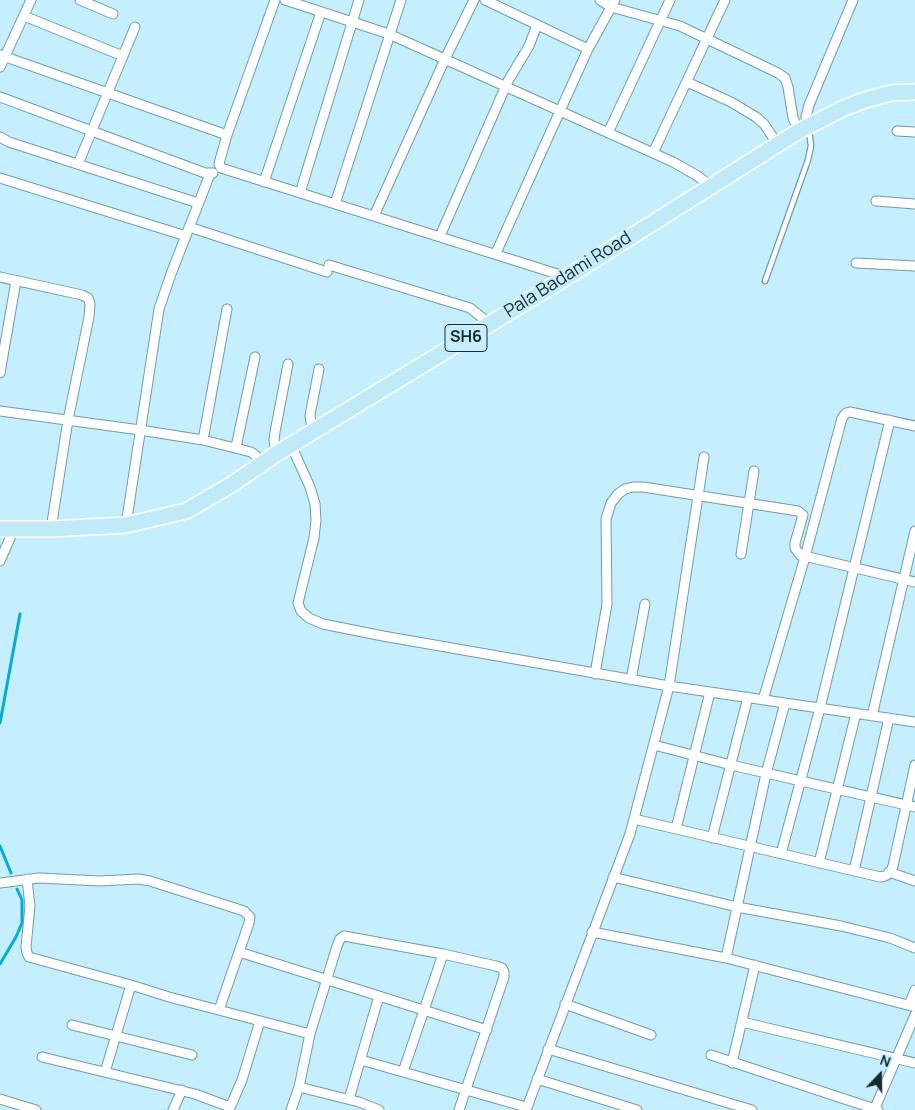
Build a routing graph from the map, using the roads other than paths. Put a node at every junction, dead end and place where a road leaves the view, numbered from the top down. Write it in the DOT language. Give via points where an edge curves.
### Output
graph roads {
  1 [pos="31,0"];
  2 [pos="80,0"];
  3 [pos="275,0"];
  4 [pos="285,0"];
  5 [pos="359,0"];
  6 [pos="401,0"];
  7 [pos="474,0"];
  8 [pos="485,0"];
  9 [pos="600,0"];
  10 [pos="670,0"];
  11 [pos="725,0"];
  12 [pos="853,0"];
  13 [pos="613,3"];
  14 [pos="321,12"];
  15 [pos="113,14"];
  16 [pos="24,16"];
  17 [pos="661,20"];
  18 [pos="352,22"];
  19 [pos="537,25"];
  20 [pos="135,27"];
  21 [pos="389,34"];
  22 [pos="707,38"];
  23 [pos="588,49"];
  24 [pos="2,56"];
  25 [pos="123,56"];
  26 [pos="445,59"];
  27 [pos="0,68"];
  28 [pos="687,82"];
  29 [pos="507,86"];
  30 [pos="108,92"];
  31 [pos="915,92"];
  32 [pos="0,97"];
  33 [pos="561,111"];
  34 [pos="804,129"];
  35 [pos="92,131"];
  36 [pos="897,131"];
  37 [pos="608,132"];
  38 [pos="915,132"];
  39 [pos="227,135"];
  40 [pos="0,137"];
  41 [pos="778,144"];
  42 [pos="653,153"];
  43 [pos="78,164"];
  44 [pos="221,168"];
  45 [pos="210,174"];
  46 [pos="0,178"];
  47 [pos="264,182"];
  48 [pos="712,186"];
  49 [pos="300,193"];
  50 [pos="876,201"];
  51 [pos="198,203"];
  52 [pos="335,204"];
  53 [pos="915,204"];
  54 [pos="374,216"];
  55 [pos="188,231"];
  56 [pos="440,236"];
  57 [pos="496,253"];
  58 [pos="856,263"];
  59 [pos="915,266"];
  60 [pos="567,276"];
  61 [pos="0,277"];
  62 [pos="16,281"];
  63 [pos="765,281"];
  64 [pos="227,309"];
  65 [pos="490,324"];
  66 [pos="255,357"];
  67 [pos="288,364"];
  68 [pos="319,369"];
  69 [pos="0,373"];
  70 [pos="0,411"];
  71 [pos="68,420"];
  72 [pos="890,420"];
  73 [pos="915,426"];
  74 [pos="140,430"];
  75 [pos="312,432"];
  76 [pos="203,440"];
  77 [pos="291,445"];
  78 [pos="236,447"];
  79 [pos="704,457"];
  80 [pos="270,458"];
  81 [pos="754,472"];
  82 [pos="698,497"];
  83 [pos="748,504"];
  84 [pos="126,525"];
  85 [pos="7,529"];
  86 [pos="51,529"];
  87 [pos="915,531"];
  88 [pos="741,554"];
  89 [pos="805,557"];
  90 [pos="0,561"];
  91 [pos="855,568"];
  92 [pos="904,579"];
  93 [pos="915,582"];
  94 [pos="645,604"];
  95 [pos="595,674"];
  96 [pos="631,680"];
  97 [pos="669,686"];
  98 [pos="710,692"];
  99 [pos="748,698"];
  100 [pos="763,700"];
  101 [pos="785,703"];
  102 [pos="820,708"];
  103 [pos="856,713"];
  104 [pos="872,716"];
  105 [pos="890,718"];
  106 [pos="915,722"];
  107 [pos="654,745"];
  108 [pos="695,756"];
  109 [pos="915,764"];
  110 [pos="731,765"];
  111 [pos="766,774"];
  112 [pos="801,782"];
  113 [pos="837,790"];
  114 [pos="872,798"];
  115 [pos="911,807"];
  116 [pos="634,819"];
  117 [pos="676,829"];
  118 [pos="712,838"];
  119 [pos="750,847"];
  120 [pos="781,854"];
  121 [pos="819,863"];
  122 [pos="854,871"];
  123 [pos="890,872"];
  124 [pos="613,877"];
  125 [pos="27,879"];
  126 [pos="915,881"];
  127 [pos="0,882"];
  128 [pos="737,907"];
  129 [pos="592,932"];
  130 [pos="915,948"];
  131 [pos="239,952"];
  132 [pos="442,954"];
  133 [pos="726,958"];
  134 [pos="755,965"];
  135 [pos="326,980"];
  136 [pos="132,985"];
  137 [pos="915,990"];
  138 [pos="379,996"];
  139 [pos="565,1004"];
  140 [pos="912,1006"];
  141 [pos="219,1010"];
  142 [pos="423,1010"];
  143 [pos="915,1015"];
  144 [pos="260,1021"];
  145 [pos="742,1022"];
  146 [pos="72,1024"];
  147 [pos="487,1030"];
  148 [pos="310,1034"];
  149 [pos="115,1035"];
  150 [pos="651,1035"];
  151 [pos="548,1049"];
  152 [pos="192,1055"];
  153 [pos="711,1055"];
  154 [pos="42,1057"];
  155 [pos="896,1058"];
  156 [pos="361,1060"];
  157 [pos="915,1062"];
  158 [pos="732,1063"];
  159 [pos="105,1072"];
  160 [pos="403,1072"];
  161 [pos="537,1079"];
  162 [pos="299,1087"];
  163 [pos="182,1090"];
  164 [pos="466,1090"];
  165 [pos="0,1099"];
  166 [pos="349,1099"];
  167 [pos="229,1109"];
  168 [pos="526,1109"];
  169 [pos="876,1109"];
  170 [pos="36,1110"];
  171 [pos="173,1110"];
  172 [pos="291,1110"];
  173 [pos="379,1110"];
  174 [pos="459,1110"];
  175 [pos="637,1110"];
  176 [pos="752,1110"];
  1 -- 16 [label="street"];
  2 -- 15 [label="street"];
  3 -- 39 [label="street"];
  4 -- 14 [label="street"];
  5 -- 18 [label="street"];
  6 -- 21 [label="street"];
  7 -- 26 [label="street"];
  8 -- 19 [label="street"];
  9 -- 13 [label="street"];
  10 -- 17 [label="street"];
  11 -- 22 [label="street"];
  12 -- 34 [label="street" via="808,104"];
  13 -- 17 [label="street"];
  13 -- 23 [label="street"];
  14 -- 18 [label="street"];
  14 -- 47 [label="street"];
  16 -- 24 [label="street"];
  16 -- 25 [label="street"];
  17 -- 22 [label="street"];
  17 -- 37 [label="street"];
  18 -- 21 [label="street"];
  18 -- 49 [label="street"];
  19 -- 23 [label="street"];
  19 -- 29 [label="street"];
  20 -- 25 [label="street"];
  21 -- 26 [label="street"];
  21 -- 52 [label="street"];
  22 -- 28 [label="street"];
  22 -- 34 [label="street" via="785,78 793,118"];
  23 -- 33 [label="street"];
  24 -- 27 [label="street"];
  24 -- 30 [label="street"];
  25 -- 30 [label="street"];
  26 -- 29 [label="street"];
  26 -- 54 [label="street"];
  28 -- 41 [label="street" via="756,117"];
  28 -- 42 [label="street"];
  29 -- 33 [label="street"];
  29 -- 56 [label="street"];
  30 -- 35 [label="street"];
  30 -- 39 [label="street"];
  31 -- 34 [label="main road, Pala Badami Road / SH6" via="891,93 865,100"];
  32 -- 35 [label="street"];
  33 -- 37 [label="street"];
  33 -- 57 [label="street"];
  34 -- 41 [label="main road, Pala Badami Road / SH6"];
  34 -- 63 [label="lane" via="811,146 808,160"];
  35 -- 43 [label="street"];
  35 -- 45 [label="street"];
  36 -- 38 [label="street"];
  37 -- 42 [label="street"];
  39 -- 44 [label="street" via="219,164"];
  40 -- 43 [label="street"];
  41 -- 48 [label="main road, Pala Badami Road / SH6"];
  42 -- 48 [label="street"];
  43 -- 51 [label="street"];
  44 -- 45 [label="street"];
  44 -- 47 [label="street"];
  45 -- 51 [label="street"];
  46 -- 55 [label="street"];
  47 -- 49 [label="street"];
  48 -- 60 [label="main road, Pala Badami Road / SH6"];
  49 -- 52 [label="street"];
  50 -- 53 [label="street"];
  51 -- 55 [label="street"];
  52 -- 54 [label="street"];
  54 -- 56 [label="street"];
  55 -- 65 [label="street" via="470,308"];
  55 -- 74 [label="street" via="159,309"];
  56 -- 57 [label="street"];
  57 -- 60 [label="street"];
  58 -- 59 [label="street"];
  60 -- 65 [label="main road, Pala Badami Road / SH6"];
  61 -- 62 [label="street"];
  62 -- 69 [label="street"];
  62 -- 71 [label="street" via="88,298 89,317"];
  64 -- 76 [label="street"];
  65 -- 75 [label="main road, Pala Badami Road / SH6"];
  66 -- 78 [label="street"];
  67 -- 80 [label="street"];
  68 -- 75 [label="street" via="310,415"];
  70 -- 71 [label="street"];
  71 -- 74 [label="street"];
  71 -- 86 [label="street"];
  72 -- 73 [label="street"];
  72 -- 89 [label="street" via="850,412 842,418"];
  72 -- 91 [label="street"];
  74 -- 76 [label="street"];
  74 -- 84 [label="street"];
  75 -- 77 [label="main road, Pala Badami Road / SH6"];
  76 -- 78 [label="street"];
  77 -- 80 [label="main road, Pala Badami Road / SH6"];
  77 -- 95 [label="street" via="315,504 314,538 298,603 309,618 323,624 383,636"];
  78 -- 80 [label="street"];
  79 -- 82 [label="street"];
  80 -- 84 [label="main road, Pala Badami Road / SH6" via="186,511"];
  81 -- 83 [label="street"];
  82 -- 83 [label="street"];
  82 -- 95 [label="street" via="633,487 618,494 611,503 606,519 607,604"];
  82 -- 97 [label="street"];
  83 -- 88 [label="street"];
  83 -- 89 [label="street" via="804,514 795,548"];
  84 -- 86 [label="main road, Pala Badami Road / SH6"];
  85 -- 86 [label="main road, Pala Badami Road / SH6"];
  85 -- 90 [label="street"];
  87 -- 92 [label="street"];
  89 -- 91 [label="street"];
  89 -- 100 [label="street"];
  91 -- 92 [label="street"];
  91 -- 102 [label="street"];
  92 -- 93 [label="street"];
  92 -- 104 [label="street"];
  94 -- 96 [label="street"];
  95 -- 96 [label="street"];
  96 -- 97 [label="street"];
  97 -- 98 [label="street"];
  97 -- 107 [label="street"];
  98 -- 99 [label="street"];
  98 -- 108 [label="street"];
  99 -- 100 [label="street"];
  99 -- 110 [label="street"];
  100 -- 101 [label="street"];
  101 -- 102 [label="street"];
  101 -- 111 [label="street"];
  102 -- 103 [label="street"];
  102 -- 112 [label="street"];
  103 -- 104 [label="street"];
  103 -- 113 [label="street"];
  104 -- 105 [label="street"];
  105 -- 106 [label="street"];
  105 -- 114 [label="street"];
  107 -- 108 [label="street"];
  107 -- 116 [label="street"];
  108 -- 110 [label="street"];
  108 -- 117 [label="street"];
  109 -- 115 [label="street"];
  110 -- 111 [label="street"];
  110 -- 118 [label="street"];
  111 -- 112 [label="street"];
  111 -- 119 [label="street"];
  112 -- 113 [label="street"];
  112 -- 120 [label="street"];
  113 -- 114 [label="street"];
  113 -- 121 [label="street"];
  114 -- 115 [label="street"];
  114 -- 122 [label="street"];
  115 -- 123 [label="street"];
  116 -- 117 [label="street"];
  116 -- 124 [label="street"];
  117 -- 118 [label="street"];
  118 -- 119 [label="street"];
  119 -- 120 [label="street"];
  119 -- 128 [label="street"];
  120 -- 121 [label="street"];
  121 -- 122 [label="street"];
  122 -- 123 [label="street" via="880,877"];
  123 -- 126 [label="street"];
  124 -- 128 [label="street"];
  124 -- 129 [label="street"];
  125 -- 127 [label="street"];
  125 -- 131 [label="street" via="139,879 244,911 250,917"];
  125 -- 136 [label="street" via="30,906 26,953 29,957"];
  128 -- 130 [label="street" via="841,926"];
  128 -- 133 [label="street"];
  129 -- 133 [label="street"];
  129 -- 139 [label="street"];
  131 -- 135 [label="street"];
  131 -- 141 [label="street"];
  132 -- 135 [label="street" via="344,936 337,946"];
  132 -- 142 [label="street"];
  132 -- 147 [label="street" via="502,968 504,977"];
  133 -- 134 [label="street"];
  134 -- 140 [label="street"];
  134 -- 145 [label="street"];
  135 -- 138 [label="street"];
  135 -- 148 [label="street"];
  136 -- 141 [label="street"];
  136 -- 149 [label="street"];
  137 -- 140 [label="street"];
  138 -- 142 [label="street"];
  138 -- 156 [label="street"];
  139 -- 150 [label="street"];
  139 -- 151 [label="street"];
  141 -- 144 [label="street"];
  142 -- 147 [label="street"];
  142 -- 160 [label="street"];
  143 -- 155 [label="street"];
  144 -- 148 [label="street"];
  144 -- 167 [label="street" via="242,1080"];
  145 -- 155 [label="street"];
  145 -- 158 [label="street"];
  146 -- 149 [label="street"];
  147 -- 164 [label="street"];
  148 -- 162 [label="street"];
  149 -- 152 [label="street"];
  149 -- 159 [label="street"];
  151 -- 161 [label="street"];
  151 -- 176 [label="street"];
  153 -- 158 [label="street"];
  154 -- 159 [label="street"];
  155 -- 157 [label="street"];
  155 -- 169 [label="street"];
  156 -- 160 [label="street"];
  156 -- 166 [label="street"];
  158 -- 169 [label="street"];
  159 -- 163 [label="street"];
  160 -- 164 [label="street"];
  161 -- 168 [label="street"];
  161 -- 175 [label="street"];
  162 -- 166 [label="street"];
  162 -- 172 [label="street"];
  163 -- 167 [label="street"];
  163 -- 171 [label="street"];
  164 -- 168 [label="street"];
  164 -- 174 [label="street"];
  165 -- 170 [label="street"];
  166 -- 173 [label="street"];
}
